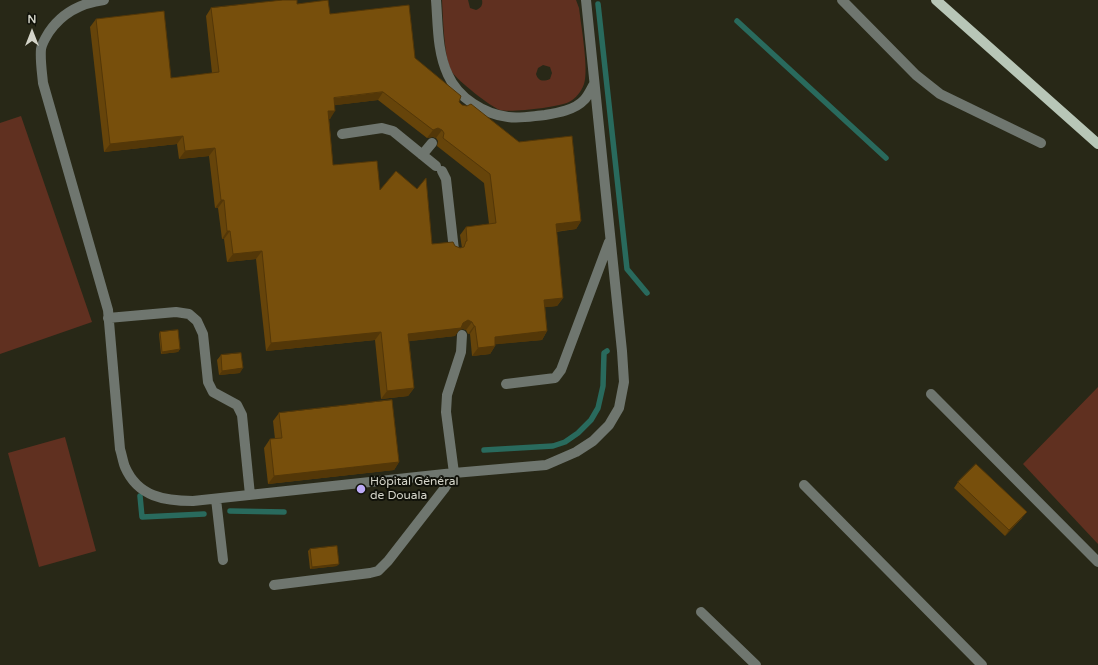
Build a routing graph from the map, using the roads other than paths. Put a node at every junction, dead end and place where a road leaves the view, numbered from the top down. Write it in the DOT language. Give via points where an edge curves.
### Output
graph roads {
  1 [pos="104,0"];
  2 [pos="436,0"];
  3 [pos="586,0"];
  4 [pos="842,0"];
  5 [pos="936,0"];
  6 [pos="594,84"];
  7 [pos="467,100"];
  8 [pos="460,108"];
  9 [pos="342,134"];
  10 [pos="432,143"];
  11 [pos="1040,143"];
  12 [pos="1098,144"];
  13 [pos="422,155"];
  14 [pos="610,238"];
  15 [pos="454,250"];
  16 [pos="108,318"];
  17 [pos="462,335"];
  18 [pos="506,384"];
  19 [pos="931,394"];
  20 [pos="454,473"];
  21 [pos="804,485"];
  22 [pos="250,495"];
  23 [pos="216,499"];
  24 [pos="223,560"];
  25 [pos="1098,562"];
  26 [pos="274,585"];
  27 [pos="701,612"];
  28 [pos="756,665"];
  29 [pos="982,665"];
  1 -- 16 [label="street" via="78,6 55,24 42,48 41,64 43,83"];
  2 -- 7 [label="street" via="440,51 448,75"];
  3 -- 6 [label="street"];
  4 -- 11 [label="street" via="916,75 940,94"];
  5 -- 12 [label="main road"];
  6 -- 7 [label="street" via="584,100 572,108 553,114 508,117 478,107"];
  6 -- 14 [label="street"];
  7 -- 8 [label="street"];
  9 -- 13 [label="street" via="382,128 393,131"];
  10 -- 13 [label="street"];
  13 -- 15 [label="street" via="439,169 446,180"];
  14 -- 18 [label="street" via="561,370 555,378"];
  14 -- 20 [label="street" via="624,382 619,408 609,425 593,441 576,452 546,465"];
  16 -- 22 [label="street" via="176,312 189,314 197,321 202,334 208,382 212,392 237,405 242,415"];
  16 -- 23 [label="street" via="120,449 126,468 143,491 155,496 172,501"];
  17 -- 20 [label="street" via="461,352 447,395 446,412"];
  19 -- 25 [label="street"];
  20 -- 22 [label="street"];
  20 -- 26 [label="street" via="378,571"];
  21 -- 29 [label="street"];
  22 -- 23 [label="street"];
  23 -- 24 [label="street"];
  27 -- 28 [label="street"];
}
